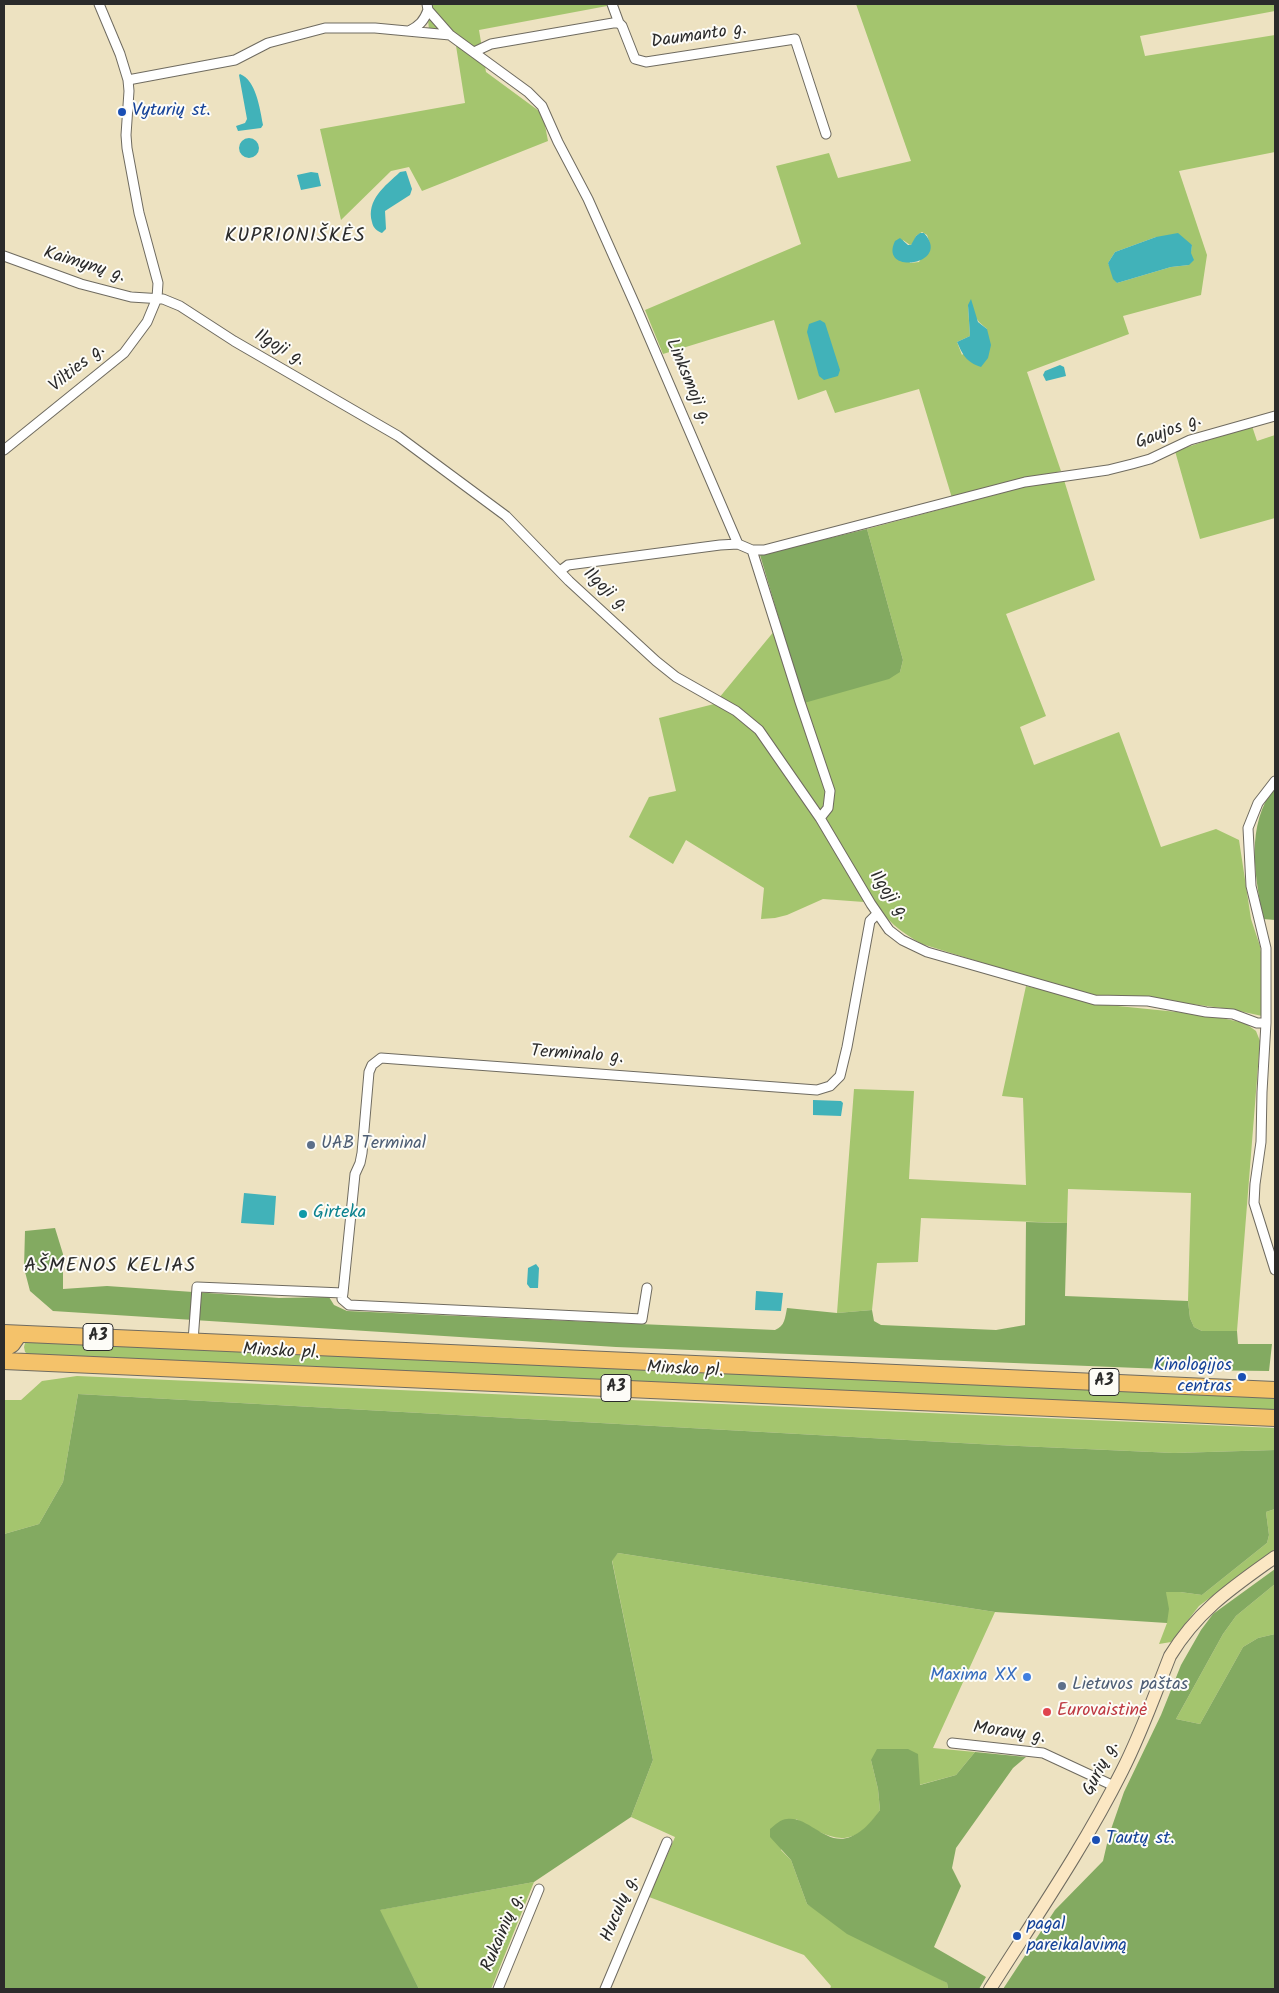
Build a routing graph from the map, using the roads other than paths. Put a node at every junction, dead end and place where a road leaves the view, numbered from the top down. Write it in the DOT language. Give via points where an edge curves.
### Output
graph roads {
  1 [pos="99,4"];
  2 [pos="612,4"];
  3 [pos="428,7"];
  4 [pos="619,23"];
  5 [pos="408,31"];
  6 [pos="450,35"];
  7 [pos="474,52"];
  8 [pos="128,80"];
  9 [pos="826,134"];
  10 [pos="4,256"];
  11 [pos="157,298"];
  12 [pos="1275,416"];
  13 [pos="4,450"];
  14 [pos="738,544"];
  15 [pos="752,550"];
  16 [pos="560,571"];
  17 [pos="1275,781"];
  18 [pos="820,818"];
  19 [pos="878,914"];
  20 [pos="1266,1023"];
  21 [pos="1275,1270"];
  22 [pos="647,1288"];
  23 [pos="343,1292"];
  24 [pos="12,1334"];
  25 [pos="193,1341"];
  26 [pos="4,1349"];
  27 [pos="4,1361"];
  28 [pos="1275,1390"];
  29 [pos="1275,1418"];
  30 [pos="1275,1557"];
  31 [pos="952,1742"];
  32 [pos="1114,1786"];
  33 [pos="667,1842"];
  34 [pos="539,1889"];
  35 [pos="498,1989"];
  36 [pos="605,1989"];
  37 [pos="990,1989"];
  1 -- 8 [label="street"];
  2 -- 4 [label="street"];
  3 -- 5 [label="street" via="424,20"];
  3 -- 6 [label="street, Linksmoji g."];
  4 -- 7 [label="street" via="491,44"];
  4 -- 9 [label="street, Daumanto g." via="635,59 646,62 795,39"];
  5 -- 6 [label="street"];
  5 -- 8 [label="street" via="325,28 268,43 235,60"];
  6 -- 7 [label="street, Linksmoji g."];
  7 -- 14 [label="street, Linksmoji g." via="528,92 548,116 644,325"];
  8 -- 11 [label="street" via="127,148 158,282"];
  10 -- 11 [label="street, Kaimynų g." via="131,298"];
  11 -- 13 [label="street, Vilties g." via="147,322 124,353"];
  11 -- 16 [label="street, Ilgoji g." via="180,306 398,436 506,516"];
  12 -- 15 [label="street, Gaujos g." via="1190,440 1132,464 1025,482 764,550"];
  14 -- 15 [label="street"];
  14 -- 16 [label="street" via="568,565"];
  15 -- 18 [label="street" via="830,791 828,808"];
  16 -- 18 [label="street, Ilgoji g." via="676,677 736,711 759,730"];
  17 -- 20 [label="street" via="1258,803 1248,828 1250,886 1266,948"];
  18 -- 19 [label="street, Ilgoji g."];
  19 -- 20 [label="street, Ilgoji g." via="889,930 927,952 1095,1000 1148,1001 1233,1014"];
  19 -- 23 [label="street, Terminalo g." via="870,921 840,1076 830,1086 817,1090 377,1060 369,1072 362,1153 354,1174"];
  20 -- 21 [label="street" via="1261,1142 1254,1203"];
  22 -- 23 [label="street" via="642,1319 349,1305 342,1299"];
  23 -- 25 [label="street" via="197,1287"];
  24 -- 25 [label="highway, Minsko pl. / A3"];
  24 -- 26 [label="highway" via="12,1344"];
  25 -- 28 [label="highway, Minsko pl. / A3"];
  27 -- 29 [label="highway, Minsko pl. / A3"];
  30 -- 32 [label="street, Gurių g." via="1206,1609 1183,1636 1170,1656"];
  31 -- 32 [label="street, Moravų g." via="1043,1753"];
  32 -- 37 [label="street, Gurių g."];
  33 -- 36 [label="street, Huculų g."];
  34 -- 35 [label="street, Rukainių g."];
}
